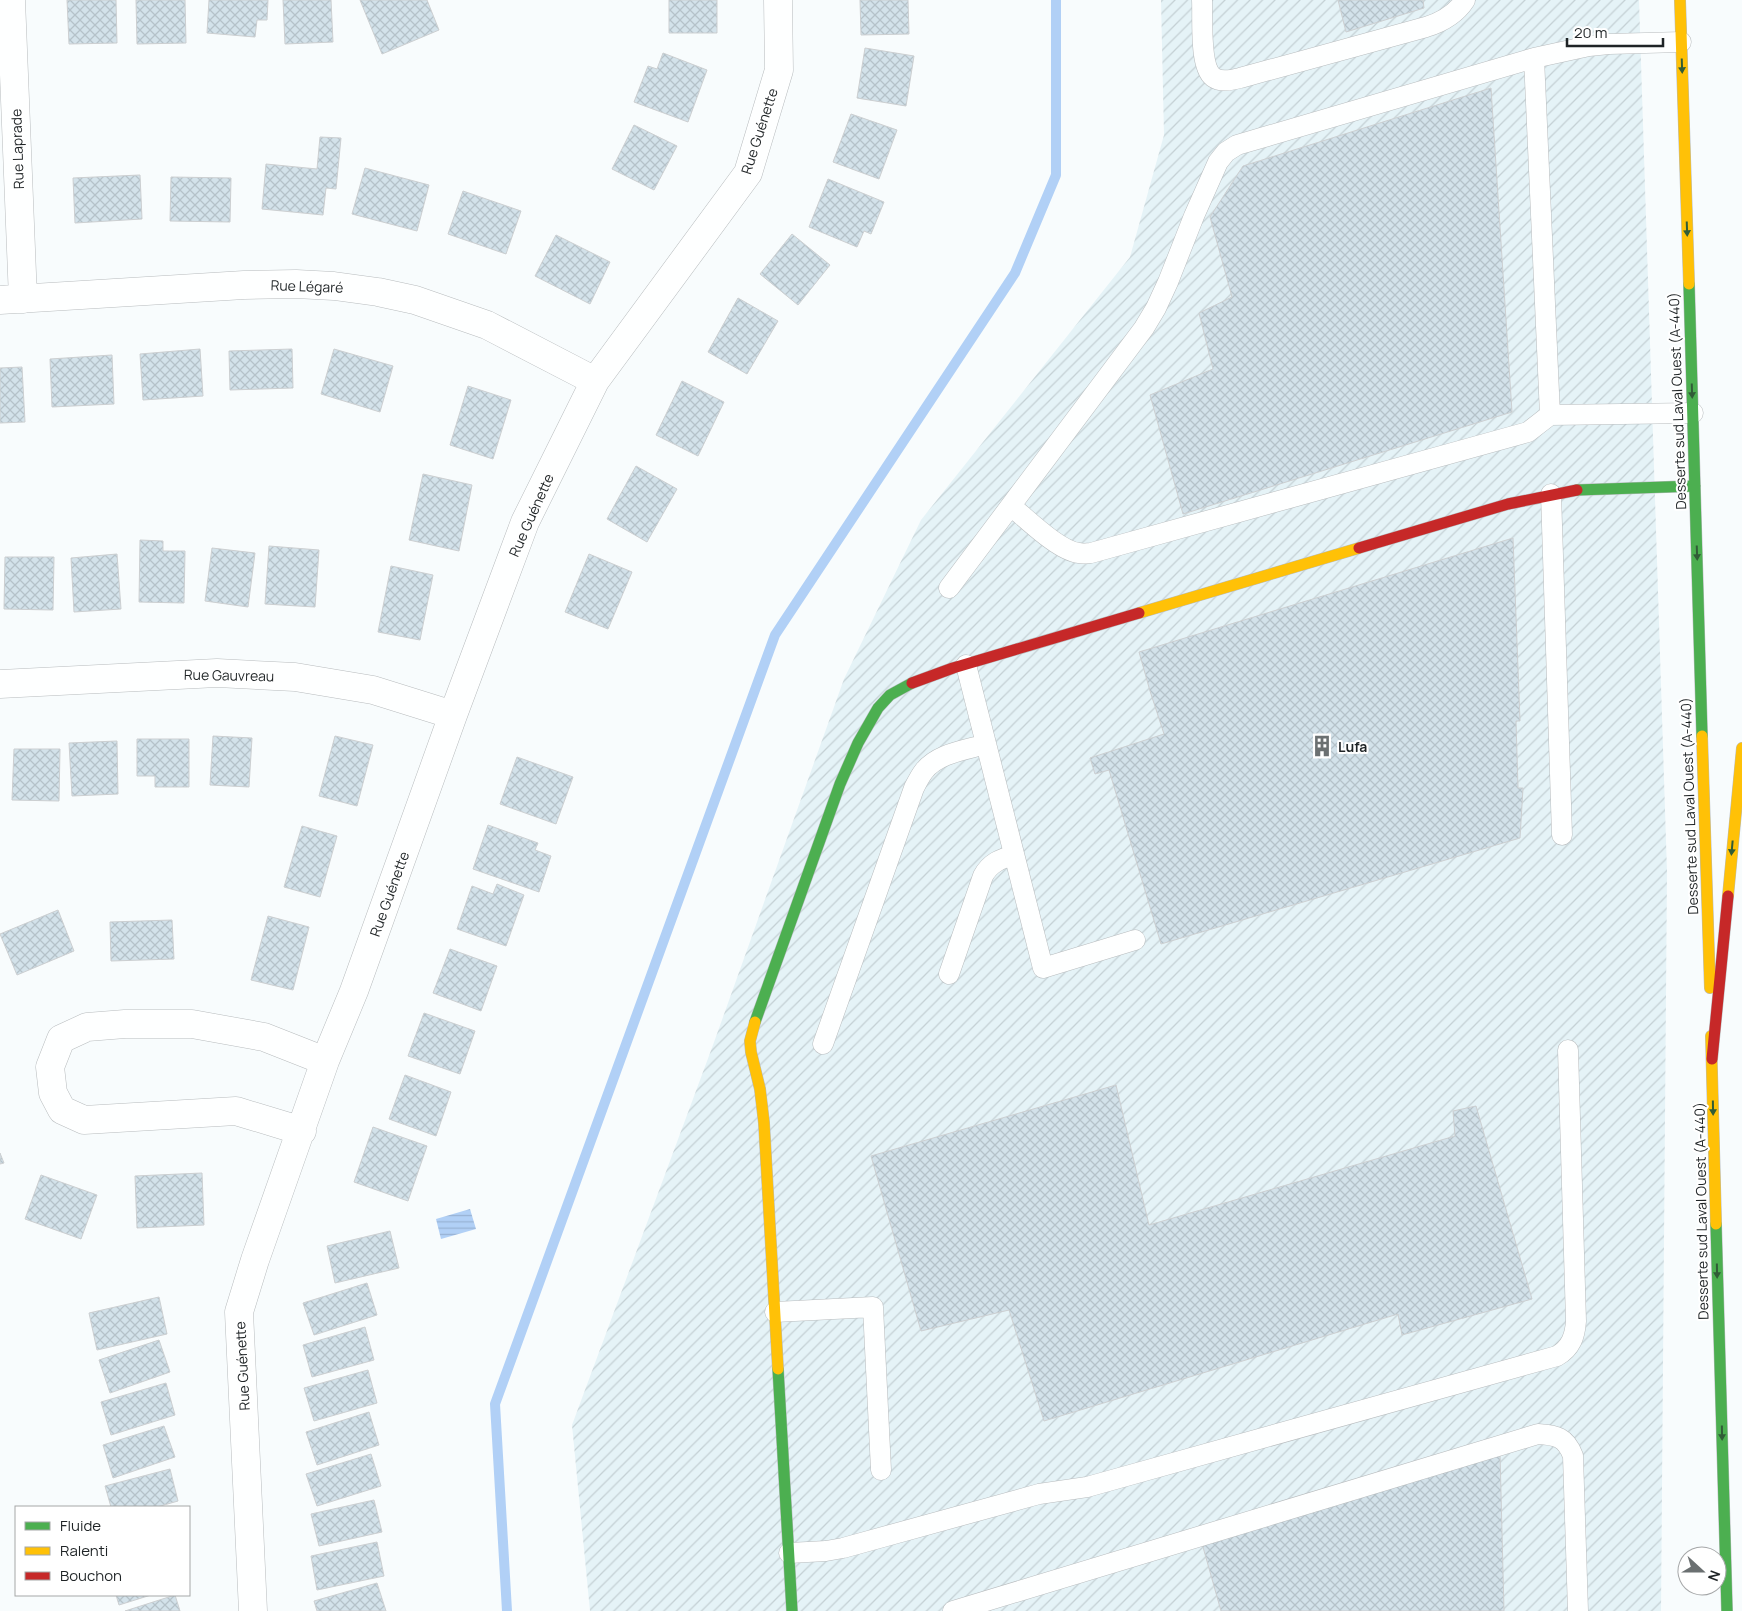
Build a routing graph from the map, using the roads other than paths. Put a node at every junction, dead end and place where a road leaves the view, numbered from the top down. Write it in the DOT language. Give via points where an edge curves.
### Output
graph roads {
  1 [pos="11,0"];
  2 [pos="778,0"];
  3 [pos="1202,0"];
  4 [pos="1464,0"];
  5 [pos="1680,0"];
  6 [pos="1681,42"];
  7 [pos="1534,58"];
  8 [pos="11,299"];
  9 [pos="595,381"];
  10 [pos="1693,413"];
  11 [pos="1550,415"];
  12 [pos="1694,486"];
  13 [pos="1551,494"];
  14 [pos="1011,506"];
  15 [pos="949,588"];
  16 [pos="966,665"];
  17 [pos="0,684"];
  18 [pos="453,715"];
  19 [pos="986,744"];
  20 [pos="1742,748"];
  21 [pos="1562,835"];
  22 [pos="1014,855"];
  23 [pos="1135,940"];
  24 [pos="949,974"];
  25 [pos="823,1044"];
  26 [pos="1568,1050"];
  27 [pos="1712,1060"];
  28 [pos="325,1061"];
  29 [pos="302,1131"];
  30 [pos="775,1312"];
  31 [pos="881,1470"];
  32 [pos="788,1553"];
  33 [pos="253,1611"];
  34 [pos="792,1611"];
  35 [pos="953,1611"];
  36 [pos="1578,1611"];
  37 [pos="1727,1611"];
  1 -- 8 [label="street, Rue Laprade"];
  2 -- 9 [label="street, Rue Guénette" via="779,70 748,173"];
  3 -- 4 [label="lane" via="1205,61 1213,77 1222,80 1240,78 1439,23 1457,10"];
  5 -- 6 [label="main road, Desserte sud Laval Ouest (A-440)"];
  6 -- 7 [label="lane" via="1595,45"];
  6 -- 10 [label="main road, Desserte sud Laval Ouest (A-440), one-way"];
  7 -- 11 [label="lane"];
  7 -- 14 [label="lane" via="1237,145 1226,152 1218,162 1156,308"];
  8 -- 9 [label="street, Rue Légaré" via="253,284 334,286 378,292 415,300 487,325"];
  9 -- 18 [label="street, Rue Guénette" via="525,522"];
  10 -- 11 [label="lane"];
  10 -- 12 [label="main road, Desserte sud Laval Ouest (A-440)"];
  11 -- 14 [label="lane" via="1528,432 1091,553 1068,550"];
  12 -- 13 [label="main road" via="1591,489"];
  12 -- 27 [label="main road, Desserte sud Laval Ouest (A-440), one-way"];
  13 -- 16 [label="main road"];
  13 -- 21 [label="lane"];
  14 -- 15 [label="lane"];
  16 -- 19 [label="lane"];
  16 -- 30 [label="main road" via="902,687 890,695 872,719 841,784 759,1008 750,1041 764,1122"];
  17 -- 18 [label="street, Rue Gauvreau" via="217,673 296,677 373,690"];
  18 -- 28 [label="street, Rue Guénette" via="354,991"];
  19 -- 22 [label="lane"];
  19 -- 25 [label="lane" via="934,761 914,788"];
  20 -- 27 [label="main road, one-way"];
  22 -- 23 [label="lane" via="1043,968"];
  22 -- 24 [label="lane" via="988,867 983,876"];
  26 -- 32 [label="lane" via="1576,1332 1565,1351 1557,1356 1087,1487 1039,1494 843,1548"];
  27 -- 37 [label="main road, Desserte sud Laval Ouest (A-440), one-way"];
  28 -- 29 [label="street, Rue Guénette"];
  28 -- 29 [label="street" via="264,1037 192,1024 125,1024 87,1027 61,1039 50,1067 53,1093 62,1110 84,1120 236,1111"];
  29 -- 33 [label="street, Rue Guénette" via="255,1260 240,1312"];
  30 -- 31 [label="lane" via="873,1307"];
  30 -- 32 [label="main road"];
  32 -- 34 [label="main road"];
  35 -- 36 [label="lane" via="1538,1434 1562,1439 1572,1456"];
}
